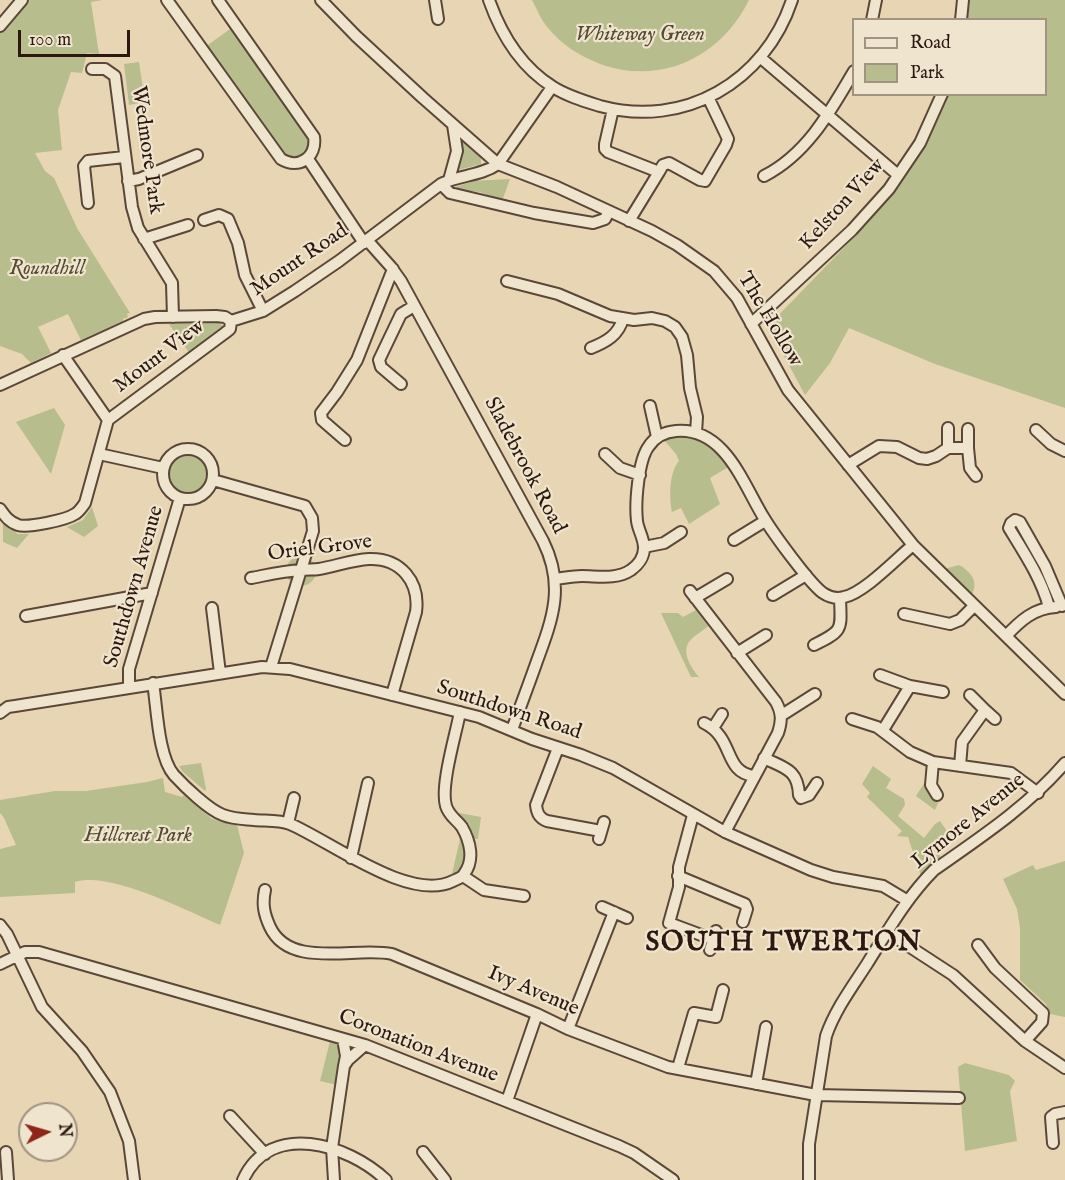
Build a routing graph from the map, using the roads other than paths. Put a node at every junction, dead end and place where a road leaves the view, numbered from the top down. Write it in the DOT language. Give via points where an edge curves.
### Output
graph roads {
  1 [pos="22,0"];
  2 [pos="167,0"];
  3 [pos="321,0"];
  4 [pos="435,0"];
  5 [pos="489,0"];
  6 [pos="792,0"];
  7 [pos="876,0"];
  8 [pos="963,0"];
  9 [pos="222,1"];
  10 [pos="872,18"];
  11 [pos="962,18"];
  12 [pos="438,19"];
  13 [pos="0,26"];
  14 [pos="761,58"];
  15 [pos="92,69"];
  16 [pos="852,74"];
  17 [pos="552,87"];
  18 [pos="941,96"];
  19 [pos="708,97"];
  20 [pos="613,109"];
  21 [pos="828,116"];
  22 [pos="453,125"];
  23 [pos="197,155"];
  24 [pos="124,157"];
  25 [pos="308,159"];
  26 [pos="498,164"];
  27 [pos="658,172"];
  28 [pos="898,175"];
  29 [pos="764,176"];
  30 [pos="128,181"];
  31 [pos="445,182"];
  32 [pos="88,203"];
  33 [pos="609,211"];
  34 [pos="204,220"];
  35 [pos="629,221"];
  36 [pos="188,225"];
  37 [pos="144,239"];
  38 [pos="365,241"];
  39 [pos="393,269"];
  40 [pos="513,278"];
  41 [pos="414,306"];
  42 [pos="263,311"];
  43 [pos="173,317"];
  44 [pos="623,318"];
  45 [pos="231,321"];
  46 [pos="751,324"];
  47 [pos="591,348"];
  48 [pos="63,355"];
  49 [pos="401,384"];
  50 [pos="0,385"];
  51 [pos="650,406"];
  52 [pos="108,420"];
  53 [pos="948,428"];
  54 [pos="968,429"];
  55 [pos="1036,430"];
  56 [pos="696,432"];
  57 [pos="657,437"];
  58 [pos="345,440"];
  59 [pos="948,448"];
  60 [pos="968,448"];
  61 [pos="1065,451"];
  62 [pos="99,454"];
  63 [pos="605,454"];
  64 [pos="848,465"];
  65 [pos="163,468"];
  66 [pos="640,475"];
  67 [pos="976,476"];
  68 [pos="213,480"];
  69 [pos="180,498"];
  70 [pos="0,508"];
  71 [pos="765,521"];
  72 [pos="681,532"];
  73 [pos="734,540"];
  74 [pos="912,545"];
  75 [pos="644,547"];
  76 [pos="301,570"];
  77 [pos="806,575"];
  78 [pos="251,578"];
  79 [pos="555,579"];
  80 [pos="727,579"];
  81 [pos="152,593"];
  82 [pos="773,595"];
  83 [pos="840,598"];
  84 [pos="974,606"];
  85 [pos="1064,606"];
  86 [pos="932,607"];
  87 [pos="1049,607"];
  88 [pos="212,608"];
  89 [pos="904,614"];
  90 [pos="26,616"];
  91 [pos="929,619"];
  92 [pos="766,635"];
  93 [pos="1006,636"];
  94 [pos="814,645"];
  95 [pos="737,653"];
  96 [pos="272,667"];
  97 [pos="220,673"];
  98 [pos="880,675"];
  99 [pos="153,683"];
  100 [pos="910,686"];
  101 [pos="129,687"];
  102 [pos="943,692"];
  103 [pos="815,694"];
  104 [pos="969,694"];
  105 [pos="1065,694"];
  106 [pos="392,695"];
  107 [pos="985,710"];
  108 [pos="460,712"];
  109 [pos="0,713"];
  110 [pos="722,714"];
  111 [pos="782,715"];
  112 [pos="852,719"];
  113 [pos="995,719"];
  114 [pos="512,730"];
  115 [pos="883,730"];
  116 [pos="558,748"];
  117 [pos="764,758"];
  118 [pos="933,762"];
  119 [pos="1065,763"];
  120 [pos="960,766"];
  121 [pos="754,776"];
  122 [pos="368,783"];
  123 [pos="817,783"];
  124 [pos="1038,793"];
  125 [pos="938,795"];
  126 [pos="294,798"];
  127 [pos="693,815"];
  128 [pos="288,823"];
  129 [pos="601,831"];
  130 [pos="725,831"];
  131 [pos="351,858"];
  132 [pos="464,876"];
  133 [pos="678,876"];
  134 [pos="260,896"];
  135 [pos="524,896"];
  136 [pos="908,901"];
  137 [pos="602,908"];
  138 [pos="614,912"];
  139 [pos="627,918"];
  140 [pos="743,922"];
  141 [pos="0,925"];
  142 [pos="887,932"];
  143 [pos="712,940"];
  144 [pos="978,945"];
  145 [pos="17,956"];
  146 [pos="0,964"];
  147 [pos="723,990"];
  148 [pos="537,1014"];
  149 [pos="766,1027"];
  150 [pos="568,1029"];
  151 [pos="343,1039"];
  152 [pos="1025,1041"];
  153 [pos="365,1045"];
  154 [pos="344,1066"];
  155 [pos="678,1068"];
  156 [pos="1065,1068"];
  157 [pos="756,1084"];
  158 [pos="816,1095"];
  159 [pos="959,1098"];
  160 [pos="507,1101"];
  161 [pos="1065,1112"];
  162 [pos="230,1116"];
  163 [pos="1053,1143"];
  164 [pos="332,1148"];
  165 [pos="6,1152"];
  166 [pos="423,1152"];
  167 [pos="264,1154"];
  168 [pos="8,1180"];
  169 [pos="134,1180"];
  170 [pos="243,1180"];
  171 [pos="334,1180"];
  172 [pos="386,1180"];
  173 [pos="446,1180"];
  174 [pos="673,1180"];
  175 [pos="809,1180"];
  1 -- 13 [label="street"];
  2 -- 25 [label="street" via="280,159 292,163"];
  3 -- 22 [label="street, The Hollow"];
  4 -- 12 [label="street"];
  5 -- 17 [label="street" via="509,43"];
  6 -- 14 [label="street"];
  7 -- 10 [label="street"];
  8 -- 11 [label="street"];
  9 -- 25 [label="street" via="314,136 315,145"];
  14 -- 19 [label="street" via="727,87"];
  14 -- 21 [label="street"];
  15 -- 24 [label="street, Wedmore Park" via="105,69 115,76"];
  16 -- 21 [label="street"];
  17 -- 20 [label="street"];
  17 -- 26 [label="street"];
  18 -- 28 [label="street, Kelston View" via="920,143"];
  19 -- 20 [label="street" via="675,109"];
  19 -- 27 [label="street" via="728,139 708,178 700,180 669,163"];
  20 -- 27 [label="street" via="605,149"];
  21 -- 28 [label="street"];
  21 -- 29 [label="street" via="802,148"];
  22 -- 26 [label="street, The Hollow"];
  22 -- 31 [label="street" via="457,151"];
  23 -- 30 [label="street"];
  24 -- 30 [label="street, Wedmore Park"];
  24 -- 32 [label="street" via="88,161 84,166"];
  25 -- 38 [label="street, Sladebrook Road"];
  26 -- 31 [label="street, Mount Road" via="490,170"];
  26 -- 33 [label="street, The Hollow"];
  27 -- 35 [label="street"];
  28 -- 46 [label="street, Kelston View" via="852,230"];
  30 -- 37 [label="street, Wedmore Park" via="132,207"];
  31 -- 33 [label="street" via="450,193 534,213 593,223 605,219"];
  31 -- 38 [label="street, Mount Road"];
  33 -- 35 [label="street, The Hollow"];
  34 -- 42 [label="street" via="219,215 228,219 245,275"];
  35 -- 46 [label="street, The Hollow" via="671,242 714,271 737,298"];
  36 -- 37 [label="street"];
  37 -- 43 [label="street, Wedmore Park" via="172,283"];
  38 -- 39 [label="street, Sladebrook Road"];
  38 -- 42 [label="street, Mount Road"];
  39 -- 41 [label="street, Sladebrook Road"];
  39 -- 58 [label="street" via="357,360 321,413 322,420"];
  40 -- 44 [label="street"];
  41 -- 49 [label="street" via="401,314 378,360"];
  41 -- 79 [label="street, Sladebrook Road" via="543,541"];
  42 -- 45 [label="street, Mount Road"];
  43 -- 45 [label="street, Mount Road" via="216,316"];
  43 -- 48 [label="street, Mount Road" via="144,319"];
  44 -- 47 [label="street" via="614,335"];
  44 -- 56 [label="street" via="665,321 682,337 697,417"];
  45 -- 52 [label="street, Mount View" via="225,333"];
  46 -- 64 [label="street, The Hollow" via="788,390"];
  48 -- 50 [label="street, Mount Road"];
  48 -- 52 [label="street"];
  51 -- 57 [label="street"];
  52 -- 62 [label="street"];
  53 -- 59 [label="street"];
  54 -- 60 [label="street"];
  55 -- 61 [label="street" via="1045,444"];
  56 -- 57 [label="street" via="675,431"];
  56 -- 71 [label="street" via="732,463"];
  57 -- 66 [label="street" via="642,460"];
  59 -- 60 [label="street"];
  59 -- 64 [label="street" via="927,459 897,447 879,446"];
  60 -- 67 [label="street" via="970,468"];
  62 -- 65 [label="street"];
  62 -- 70 [label="street" via="85,503 78,513 20,526 11,522"];
  63 -- 66 [label="street" via="620,468"];
  64 -- 74 [label="street, The Hollow"];
  65 -- 68 [label="street" via="177,451 189,449 197,451 211,465"];
  65 -- 69 [label="street" via="168,490"];
  66 -- 75 [label="street" via="637,522"];
  68 -- 69 [label="street" via="204,494"];
  68 -- 76 [label="street" via="305,506 312,518 313,531"];
  69 -- 81 [label="street, Southdown Avenue"];
  71 -- 73 [label="street"];
  71 -- 77 [label="street"];
  72 -- 75 [label="street" via="664,543"];
  74 -- 83 [label="street" via="861,589"];
  74 -- 84 [label="street, The Hollow"];
  75 -- 79 [label="street" via="638,563 623,574"];
  76 -- 78 [label="street, Oriel Grove"];
  76 -- 96 [label="street"];
  76 -- 106 [label="street, Oriel Grove" via="375,560 392,563 408,576 418,601"];
  77 -- 82 [label="street"];
  77 -- 83 [label="street" via="817,589"];
  79 -- 114 [label="street, Sladebrook Road" via="550,625"];
  80 -- 95 [label="street" via="692,595"];
  81 -- 90 [label="street"];
  81 -- 101 [label="street, Southdown Avenue" via="129,669"];
  83 -- 94 [label="street" via="838,631"];
  84 -- 91 [label="street" via="955,623"];
  84 -- 93 [label="street, The Hollow"];
  85 -- 87 [label="street"];
  85 -- 87 [label="street" via="1020,522 1015,520 1009,528 1033,567"];
  86 -- 91 [label="street"];
  87 -- 93 [label="street" via="1027,616"];
  88 -- 97 [label="street"];
  89 -- 91 [label="street"];
  92 -- 95 [label="street"];
  93 -- 105 [label="street, The Hollow"];
  95 -- 111 [label="street"];
  96 -- 97 [label="street, Southdown Road"];
  96 -- 106 [label="street, Southdown Road"];
  97 -- 99 [label="street, Southdown Road"];
  98 -- 100 [label="street"];
  99 -- 101 [label="street, Southdown Road"];
  99 -- 128 [label="street" via="162,742 172,772 221,815"];
  100 -- 102 [label="street"];
  100 -- 115 [label="street"];
  101 -- 109 [label="street, Southdown Road" via="8,707"];
  103 -- 111 [label="street"];
  104 -- 107 [label="street"];
  106 -- 108 [label="street, Southdown Road"];
  107 -- 113 [label="street"];
  107 -- 120 [label="street" via="962,742"];
  108 -- 114 [label="street, Southdown Road"];
  108 -- 132 [label="street" via="444,798 471,850"];
  110 -- 121 [label="street" via="709,725 724,740 735,767 744,775"];
  111 -- 117 [label="street" via="778,733"];
  112 -- 115 [label="street"];
  114 -- 116 [label="street, Southdown Road"];
  115 -- 118 [label="street" via="910,752"];
  116 -- 127 [label="street, Southdown Road" via="620,772"];
  116 -- 129 [label="street" via="536,805 537,813 547,821"];
  117 -- 121 [label="street"];
  117 -- 123 [label="street" via="796,776 801,798"];
  118 -- 120 [label="street"];
  118 -- 125 [label="street" via="931,785"];
  119 -- 124 [label="street, Lymore Avenue"];
  120 -- 124 [label="street" via="1011,773"];
  121 -- 130 [label="street"];
  122 -- 131 [label="street"];
  124 -- 136 [label="street, Lymore Avenue" via="934,870"];
  126 -- 128 [label="street"];
  127 -- 130 [label="street, Southdown Road"];
  127 -- 133 [label="street"];
  128 -- 131 [label="street"];
  130 -- 136 [label="street, Southdown Road" via="811,870 883,886"];
  131 -- 132 [label="street" via="411,882 438,886"];
  132 -- 135 [label="street" via="484,890"];
  133 -- 140 [label="street" via="745,904"];
  133 -- 143 [label="street" via="679,887 669,923"];
  134 -- 148 [label="street, Ivy Avenue" via="273,933 298,950 342,955 392,954"];
  136 -- 142 [label="street, Lymore Avenue"];
  137 -- 138 [label="street"];
  138 -- 139 [label="street"];
  138 -- 150 [label="street"];
  141 -- 145 [label="street"];
  142 -- 152 [label="street" via="966,986"];
  142 -- 158 [label="street, Lymore Avenue" via="831,1023"];
  144 -- 152 [label="street" via="995,968 1043,1013 1042,1022"];
  145 -- 146 [label="street"];
  145 -- 151 [label="street, Coronation Avenue" via="39,952"];
  145 -- 169 [label="street" via="42,1006 82,1051 110,1092 129,1141"];
  147 -- 155 [label="street" via="716,1017 694,1013"];
  148 -- 150 [label="street, Ivy Avenue"];
  148 -- 160 [label="street"];
  149 -- 157 [label="street"];
  150 -- 155 [label="street, Ivy Avenue"];
  151 -- 153 [label="street, Coronation Avenue"];
  151 -- 154 [label="street"];
  152 -- 156 [label="street"];
  153 -- 154 [label="street"];
  153 -- 160 [label="street, Coronation Avenue"];
  154 -- 164 [label="street"];
  155 -- 157 [label="street, Ivy Avenue"];
  157 -- 158 [label="street, Ivy Avenue"];
  158 -- 159 [label="street, Ivy Avenue"];
  158 -- 175 [label="street, Lymore Avenue"];
  160 -- 174 [label="street, Coronation Avenue" via="634,1153"];
  161 -- 163 [label="street" via="1051,1117"];
  162 -- 167 [label="street"];
  164 -- 167 [label="street" via="296,1143 278,1146"];
  164 -- 171 [label="street"];
  164 -- 172 [label="street" via="366,1164"];
  165 -- 168 [label="street"];
  166 -- 173 [label="street"];
  167 -- 170 [label="street" via="249,1166"];
}
